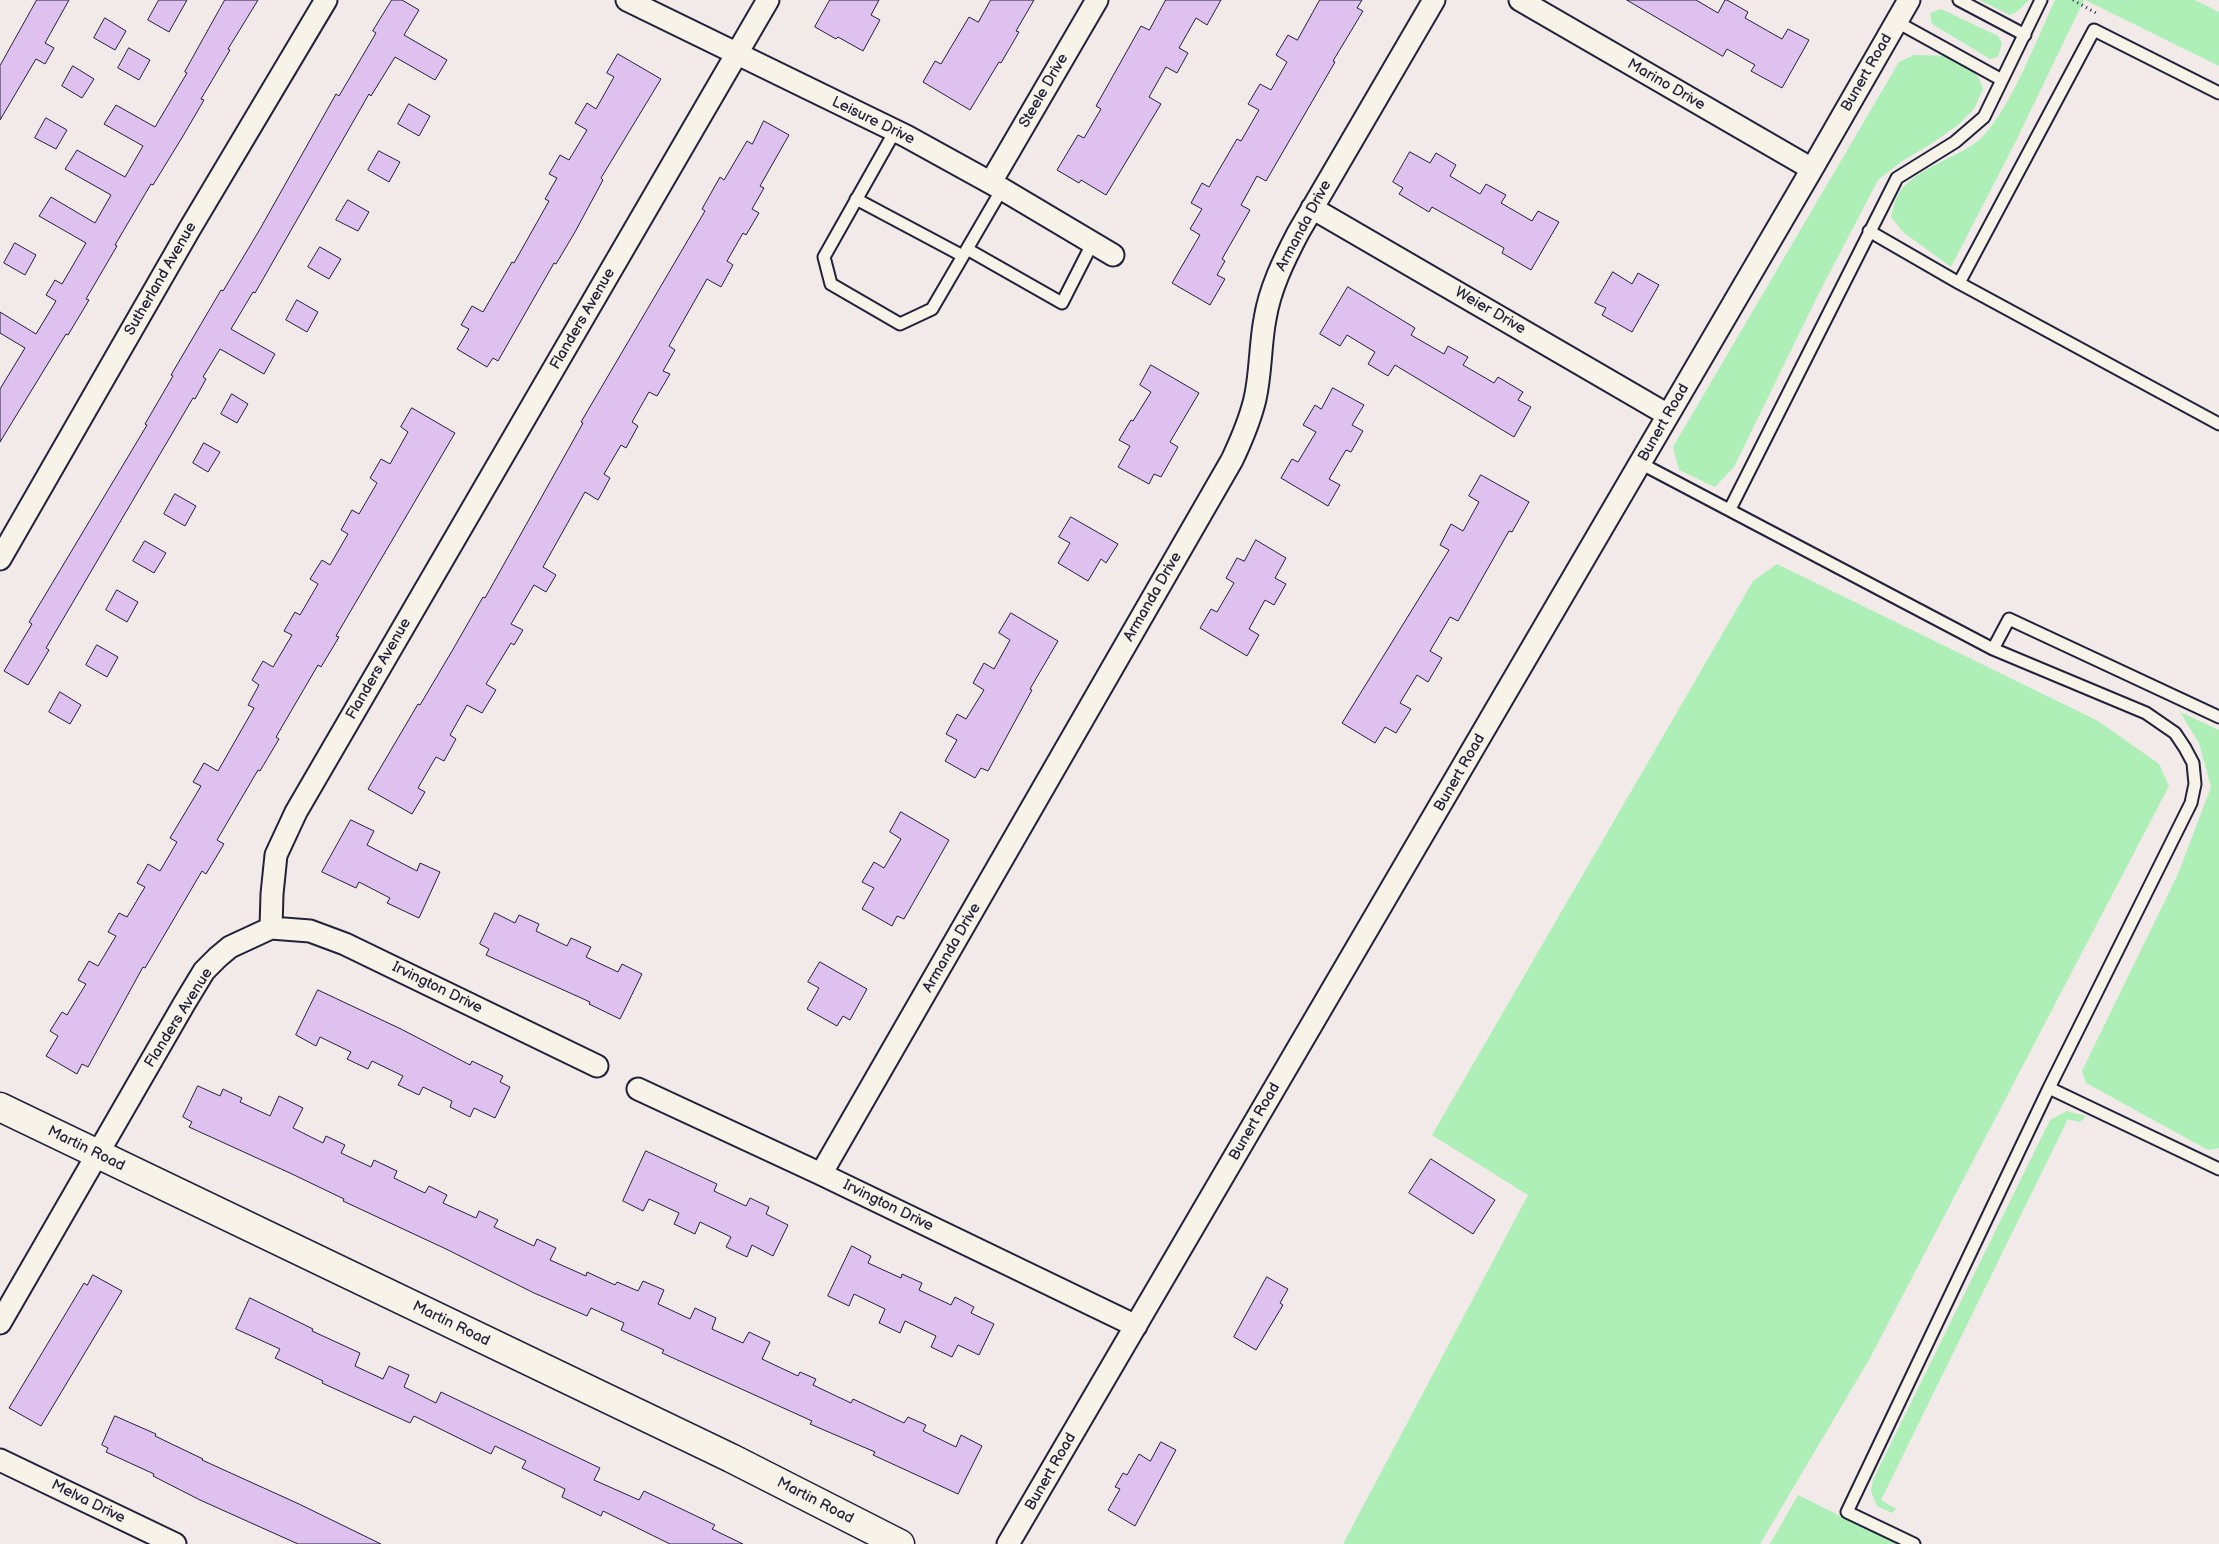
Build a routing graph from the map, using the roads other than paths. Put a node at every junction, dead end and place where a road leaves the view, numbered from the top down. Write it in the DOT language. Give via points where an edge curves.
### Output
graph roads {
  1 [pos="326,0"];
  2 [pos="627,0"];
  3 [pos="768,0"];
  4 [pos="1097,0"];
  5 [pos="1434,0"];
  6 [pos="1520,0"];
  7 [pos="1909,0"];
  8 [pos="1959,0"];
  9 [pos="2042,0"];
  10 [pos="1897,22"];
  11 [pos="2024,35"];
  12 [pos="737,54"];
  13 [pos="2002,80"];
  14 [pos="2219,92"];
  15 [pos="895,131"];
  16 [pos="1812,170"];
  17 [pos="996,186"];
  18 [pos="856,199"];
  19 [pos="1312,208"];
  20 [pos="1869,231"];
  21 [pos="1093,242"];
  22 [pos="965,252"];
  23 [pos="1113,254"];
  24 [pos="1959,283"];
  25 [pos="1668,415"];
  26 [pos="2219,424"];
  27 [pos="1640,463"];
  28 [pos="1730,509"];
  29 [pos="0,559"];
  30 [pos="1993,648"];
  31 [pos="2219,717"];
  32 [pos="271,928"];
  33 [pos="597,1066"];
  34 [pos="2049,1088"];
  35 [pos="638,1089"];
  36 [pos="0,1107"];
  37 [pos="98,1154"];
  38 [pos="2219,1170"];
  39 [pos="822,1174"];
  40 [pos="0,1323"];
  41 [pos="1136,1326"];
  42 [pos="0,1460"];
  43 [pos="175,1544"];
  44 [pos="900,1544"];
  45 [pos="1008,1544"];
  46 [pos="1914,1544"];
  1 -- 29 [label="street, Sutherland Avenue"];
  2 -- 12 [label="street, Leisure Drive"];
  3 -- 12 [label="street, Flanders Avenue"];
  4 -- 17 [label="street, Steele Drive"];
  5 -- 19 [label="street, Armanda Drive"];
  6 -- 16 [label="street, Marino Drive"];
  7 -- 10 [label="street, Bunert Road"];
  8 -- 11 [label="lane"];
  9 -- 11 [label="lane"];
  10 -- 13 [label="lane"];
  10 -- 16 [label="street, Bunert Road"];
  11 -- 13 [label="lane"];
  12 -- 15 [label="street, Leisure Drive"];
  12 -- 32 [label="street, Flanders Avenue" via="296,812 276,855"];
  13 -- 20 [label="lane" via="1984,117 1969,132 1897,178"];
  14 -- 24 [label="lane" via="2094,30"];
  15 -- 17 [label="street, Leisure Drive"];
  15 -- 18 [label="lane"];
  16 -- 25 [label="street, Bunert Road"];
  17 -- 21 [label="street, Leisure Drive"];
  17 -- 22 [label="lane"];
  18 -- 22 [label="lane"];
  18 -- 22 [label="lane" via="824,258 831,284 900,324 932,309"];
  19 -- 25 [label="street, Weier Drive"];
  19 -- 39 [label="street, Armanda Drive" via="1273,289 1265,319 1255,398 1232,460"];
  20 -- 24 [label="lane"];
  20 -- 28 [label="lane"];
  21 -- 22 [label="lane" via="1062,303"];
  21 -- 23 [label="street, Leisure Drive"];
  24 -- 26 [label="lane"];
  25 -- 27 [label="street, Bunert Road"];
  27 -- 28 [label="lane"];
  27 -- 41 [label="street, Bunert Road"];
  28 -- 30 [label="lane"];
  30 -- 31 [label="lane" via="2009,619"];
  30 -- 34 [label="lane" via="2146,713 2176,733 2193,764 2195,784 2182,823"];
  32 -- 33 [label="street, Irvington Drive" via="310,931 345,944"];
  32 -- 37 [label="street, Flanders Avenue" via="230,947 204,971"];
  34 -- 38 [label="lane"];
  34 -- 46 [label="lane" via="1847,1512"];
  35 -- 39 [label="street, Irvington Drive"];
  36 -- 37 [label="street, Martin Road"];
  37 -- 40 [label="street, Flanders Avenue"];
  37 -- 44 [label="street, Martin Road" via="722,1454"];
  39 -- 41 [label="street, Irvington Drive"];
  41 -- 45 [label="street, Bunert Road"];
  42 -- 43 [label="street, Melva Drive"];
}
